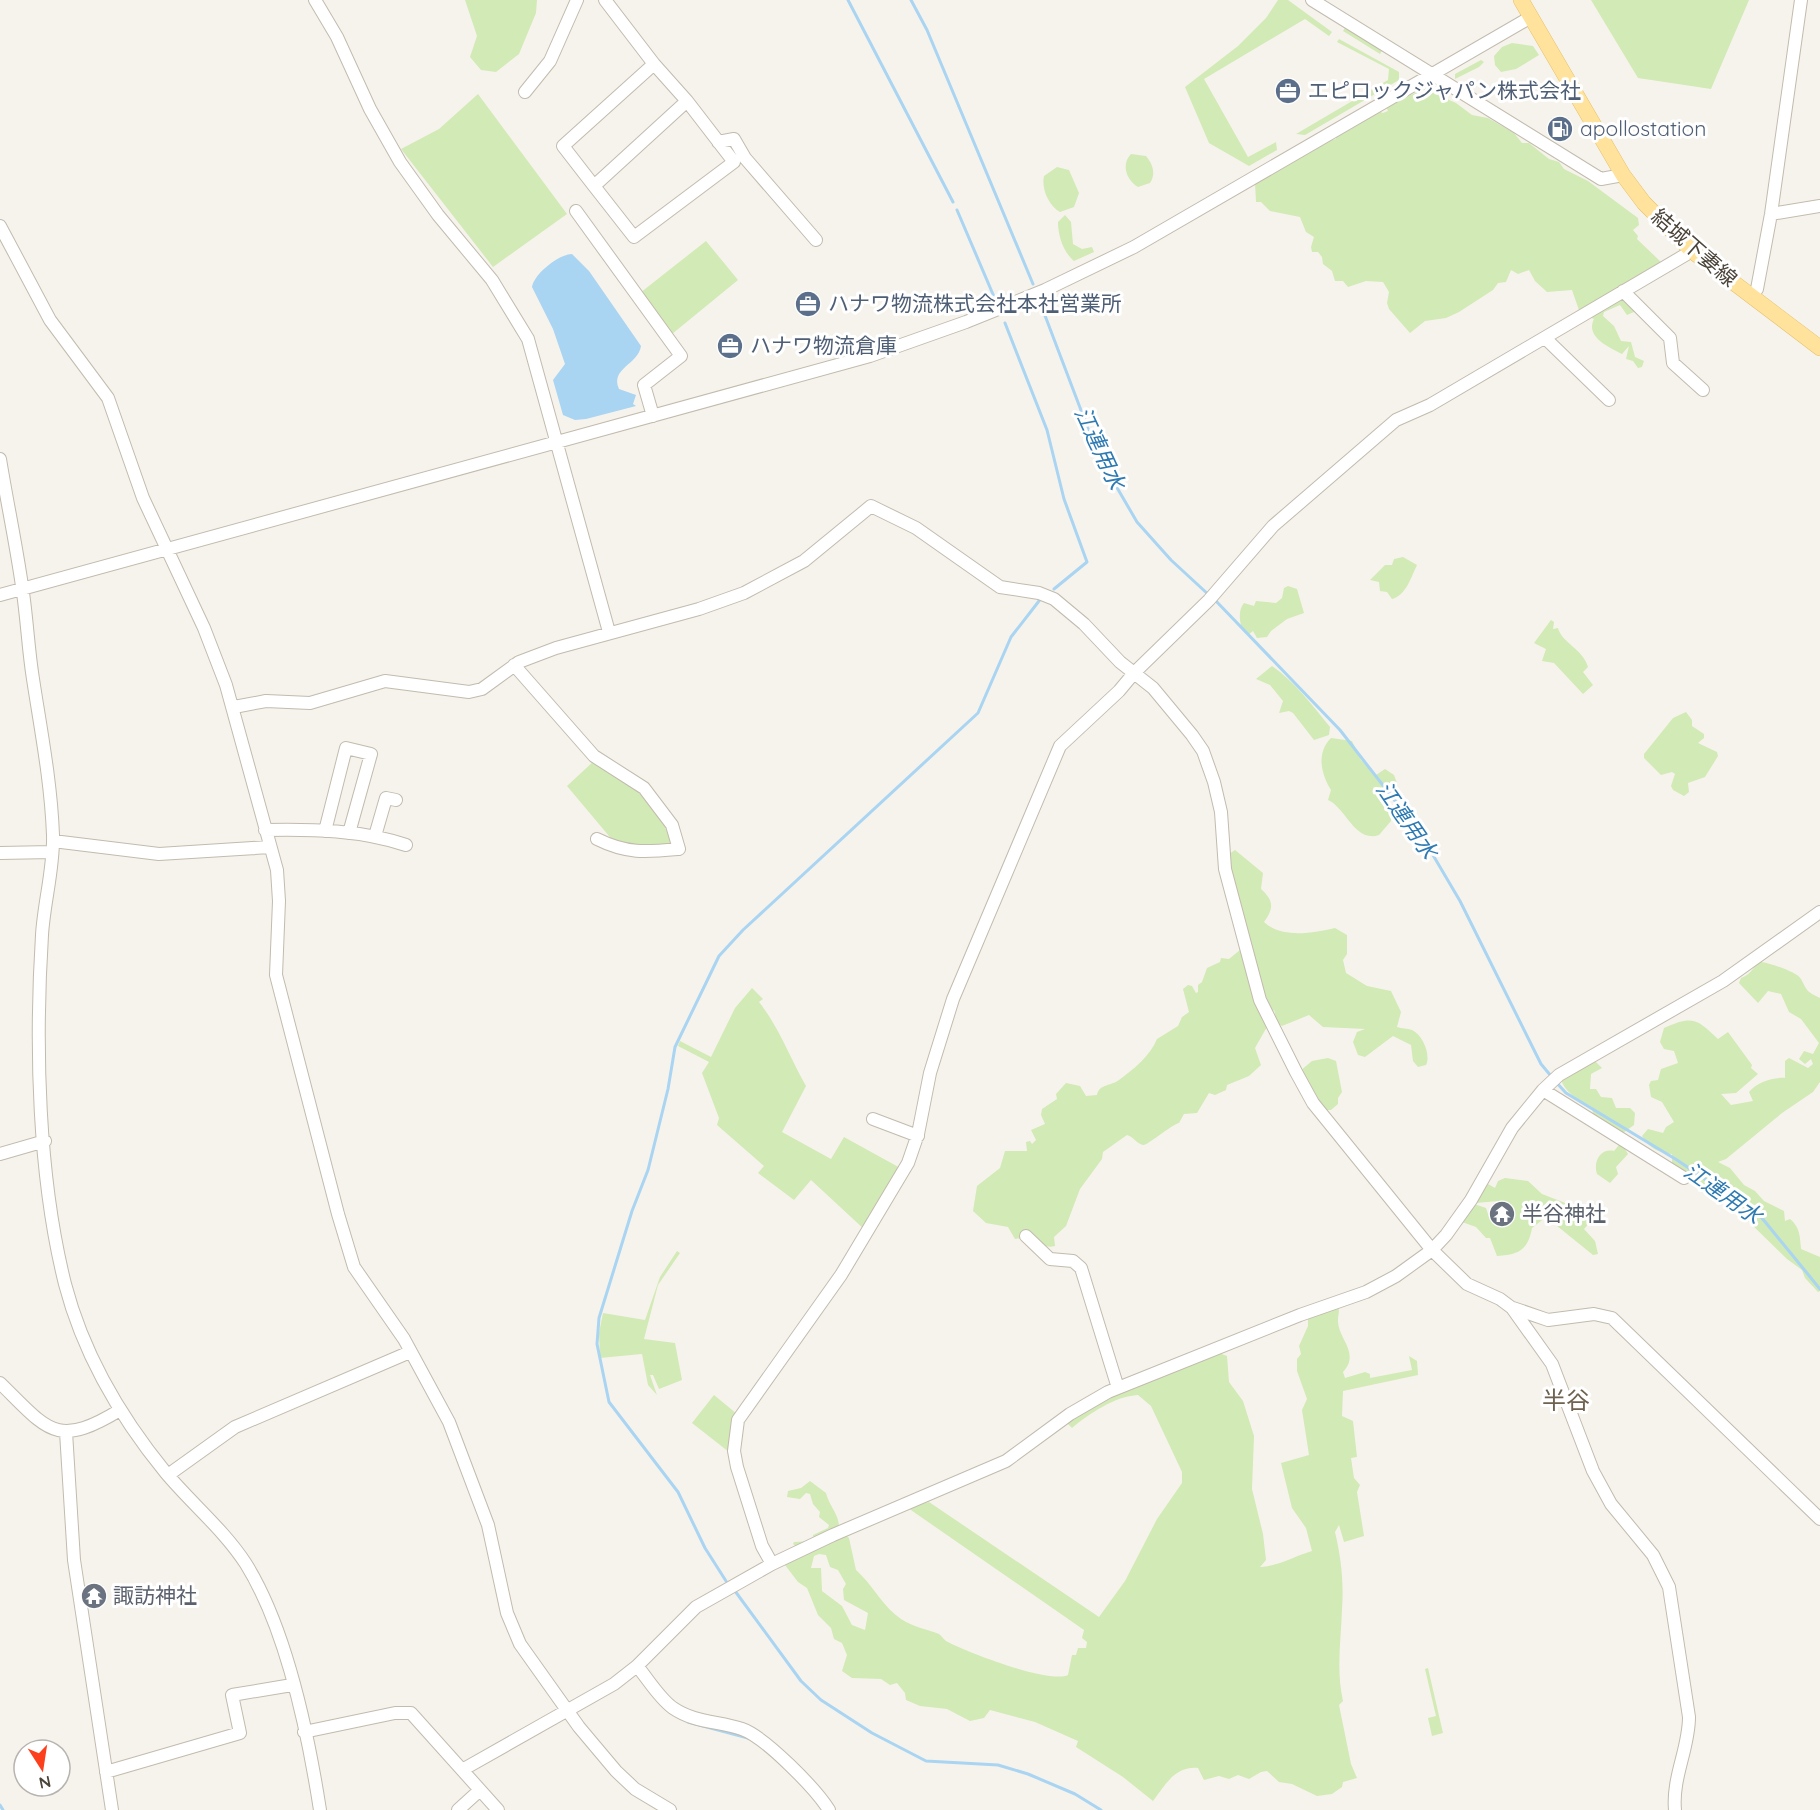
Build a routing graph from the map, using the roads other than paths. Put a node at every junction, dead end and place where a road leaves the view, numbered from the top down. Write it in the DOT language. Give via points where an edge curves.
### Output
graph roads {
  1 [pos="315,0"];
  2 [pos="576,0"];
  3 [pos="605,0"];
  4 [pos="1312,0"];
  5 [pos="1521,0"];
  6 [pos="1801,0"];
  7 [pos="1531,17"];
  8 [pos="654,64"];
  9 [pos="1431,74"];
  10 [pos="525,92"];
  11 [pos="687,101"];
  12 [pos="718,142"];
  13 [pos="1623,175"];
  14 [pos="594,186"];
  15 [pos="1820,206"];
  16 [pos="576,211"];
  17 [pos="1771,214"];
  18 [pos="0,226"];
  19 [pos="816,240"];
  20 [pos="1692,250"];
  21 [pos="1623,291"];
  22 [pos="1752,296"];
  23 [pos="1545,338"];
  24 [pos="1820,348"];
  25 [pos="1702,390"];
  26 [pos="1609,400"];
  27 [pos="653,416"];
  28 [pos="558,442"];
  29 [pos="0,459"];
  30 [pos="167,550"];
  31 [pos="23,589"];
  32 [pos="0,595"];
  33 [pos="609,632"];
  34 [pos="514,665"];
  35 [pos="1134,673"];
  36 [pos="234,707"];
  37 [pos="396,800"];
  38 [pos="265,830"];
  39 [pos="325,831"];
  40 [pos="349,833"];
  41 [pos="375,836"];
  42 [pos="597,839"];
  43 [pos="406,845"];
  44 [pos="52,847"];
  45 [pos="270,848"];
  46 [pos="0,853"];
  47 [pos="1820,912"];
  48 [pos="1545,1088"];
  49 [pos="873,1119"];
  50 [pos="918,1136"];
  51 [pos="45,1141"];
  52 [pos="0,1154"];
  53 [pos="1684,1178"];
  54 [pos="1026,1236"];
  55 [pos="1431,1250"];
  56 [pos="1512,1308"];
  57 [pos="410,1352"];
  58 [pos="0,1383"];
  59 [pos="1118,1388"];
  60 [pos="120,1410"];
  61 [pos="66,1432"];
  62 [pos="168,1475"];
  63 [pos="1820,1519"];
  64 [pos="772,1564"];
  65 [pos="637,1666"];
  66 [pos="292,1684"];
  67 [pos="568,1712"];
  68 [pos="304,1732"];
  69 [pos="462,1770"];
  70 [pos="106,1773"];
  71 [pos="480,1790"];
  72 [pos="112,1810"];
  73 [pos="320,1810"];
  74 [pos="458,1810"];
  75 [pos="498,1810"];
  76 [pos="670,1810"];
  77 [pos="829,1810"];
  78 [pos="1675,1810"];
  1 -- 28 [label="street" via="400,162 515,315 528,339"];
  2 -- 10 [label="street" via="550,61"];
  3 -- 8 [label="street"];
  4 -- 9 [label="street"];
  5 -- 7 [label="main road, 結城下妻線"];
  6 -- 17 [label="street"];
  7 -- 9 [label="street"];
  7 -- 13 [label="main road, 結城下妻線"];
  8 -- 11 [label="street"];
  8 -- 14 [label="street" via="563,146"];
  9 -- 13 [label="street" via="1601,179"];
  9 -- 27 [label="street" via="1202,209 1061,283 870,356"];
  11 -- 12 [label="street"];
  11 -- 14 [label="street"];
  12 -- 14 [label="street" via="734,162 634,237"];
  12 -- 19 [label="street" via="734,139 745,158"];
  13 -- 20 [label="main road, 結城下妻線" via="1656,218"];
  15 -- 17 [label="street"];
  16 -- 27 [label="street" via="681,356 644,385"];
  17 -- 22 [label="street" via="1757,289"];
  18 -- 30 [label="street" via="50,320 108,398 143,498"];
  20 -- 21 [label="street"];
  20 -- 22 [label="main road, 結城下妻線"];
  21 -- 23 [label="street"];
  21 -- 25 [label="street" via="1670,338 1674,363"];
  22 -- 24 [label="main road, 結城下妻線"];
  23 -- 26 [label="street"];
  23 -- 35 [label="street" via="1430,405 1396,420 1273,525 1213,597"];
  27 -- 28 [label="street"];
  28 -- 30 [label="street"];
  28 -- 33 [label="street"];
  29 -- 31 [label="street"];
  30 -- 31 [label="street"];
  30 -- 36 [label="street" via="204,628"];
  31 -- 32 [label="street"];
  31 -- 44 [label="street" via="32,676 45,747"];
  33 -- 34 [label="street"];
  33 -- 35 [label="street" via="744,593 804,561 871,506 916,528 1000,587 1054,599"];
  34 -- 36 [label="street" via="474,692 386,681 310,703 266,700"];
  34 -- 42 [label="street" via="594,756 644,788 672,825 679,849 640,853 614,848"];
  35 -- 50 [label="street" via="1060,746 953,999 930,1073"];
  35 -- 55 [label="street" via="1185,724 1203,751 1221,812 1225,869 1260,1000 1296,1072 1313,1103"];
  36 -- 38 [label="street"];
  37 -- 41 [label="street" via="386,798"];
  38 -- 39 [label="street"];
  38 -- 45 [label="street"];
  39 -- 40 [label="street"];
  39 -- 40 [label="street" via="346,748 371,754"];
  40 -- 41 [label="street"];
  41 -- 43 [label="street"];
  44 -- 45 [label="street" via="159,854"];
  44 -- 46 [label="street"];
  44 -- 51 [label="street" via="39,1004"];
  45 -- 57 [label="street" via="277,870 279,901 276,975 338,1214 358,1275"];
  47 -- 48 [label="street" via="1723,981 1580,1061"];
  48 -- 53 [label="street"];
  48 -- 55 [label="street" via="1512,1128 1471,1200"];
  49 -- 50 [label="street"];
  50 -- 64 [label="street" via="908,1163 853,1257 738,1420 736,1467 762,1546"];
  51 -- 52 [label="street"];
  51 -- 60 [label="street" via="53,1231 66,1288 88,1347"];
  54 -- 59 [label="street" via="1050,1259 1073,1261 1081,1268"];
  55 -- 56 [label="street" via="1467,1284"];
  55 -- 59 [label="street" via="1385,1283"];
  56 -- 63 [label="street" via="1548,1320 1593,1314 1612,1318"];
  56 -- 78 [label="street" via="1557,1375 1584,1451 1606,1496 1653,1554 1669,1587 1689,1728 1675,1779"];
  57 -- 62 [label="street" via="235,1427"];
  57 -- 67 [label="street" via="449,1422 488,1525 511,1625"];
  58 -- 61 [label="street" via="47,1425"];
  59 -- 64 [label="street" via="1070,1414 1006,1461"];
  60 -- 61 [label="street" via="78,1431"];
  60 -- 62 [label="street"];
  61 -- 70 [label="street" via="74,1560"];
  62 -- 66 [label="street" via="221,1532 256,1582 275,1624"];
  64 -- 65 [label="street" via="696,1607"];
  65 -- 67 [label="street"];
  65 -- 77 [label="street" via="670,1707 691,1719 744,1730 770,1749 819,1794"];
  66 -- 68 [label="street"];
  66 -- 70 [label="street" via="232,1695 240,1732"];
  67 -- 69 [label="street"];
  67 -- 76 [label="street" via="635,1789"];
  68 -- 69 [label="street" via="406,1712 420,1720"];
  68 -- 73 [label="street"];
  69 -- 71 [label="street"];
  70 -- 72 [label="street"];
  71 -- 74 [label="street"];
  71 -- 75 [label="street"];
}
